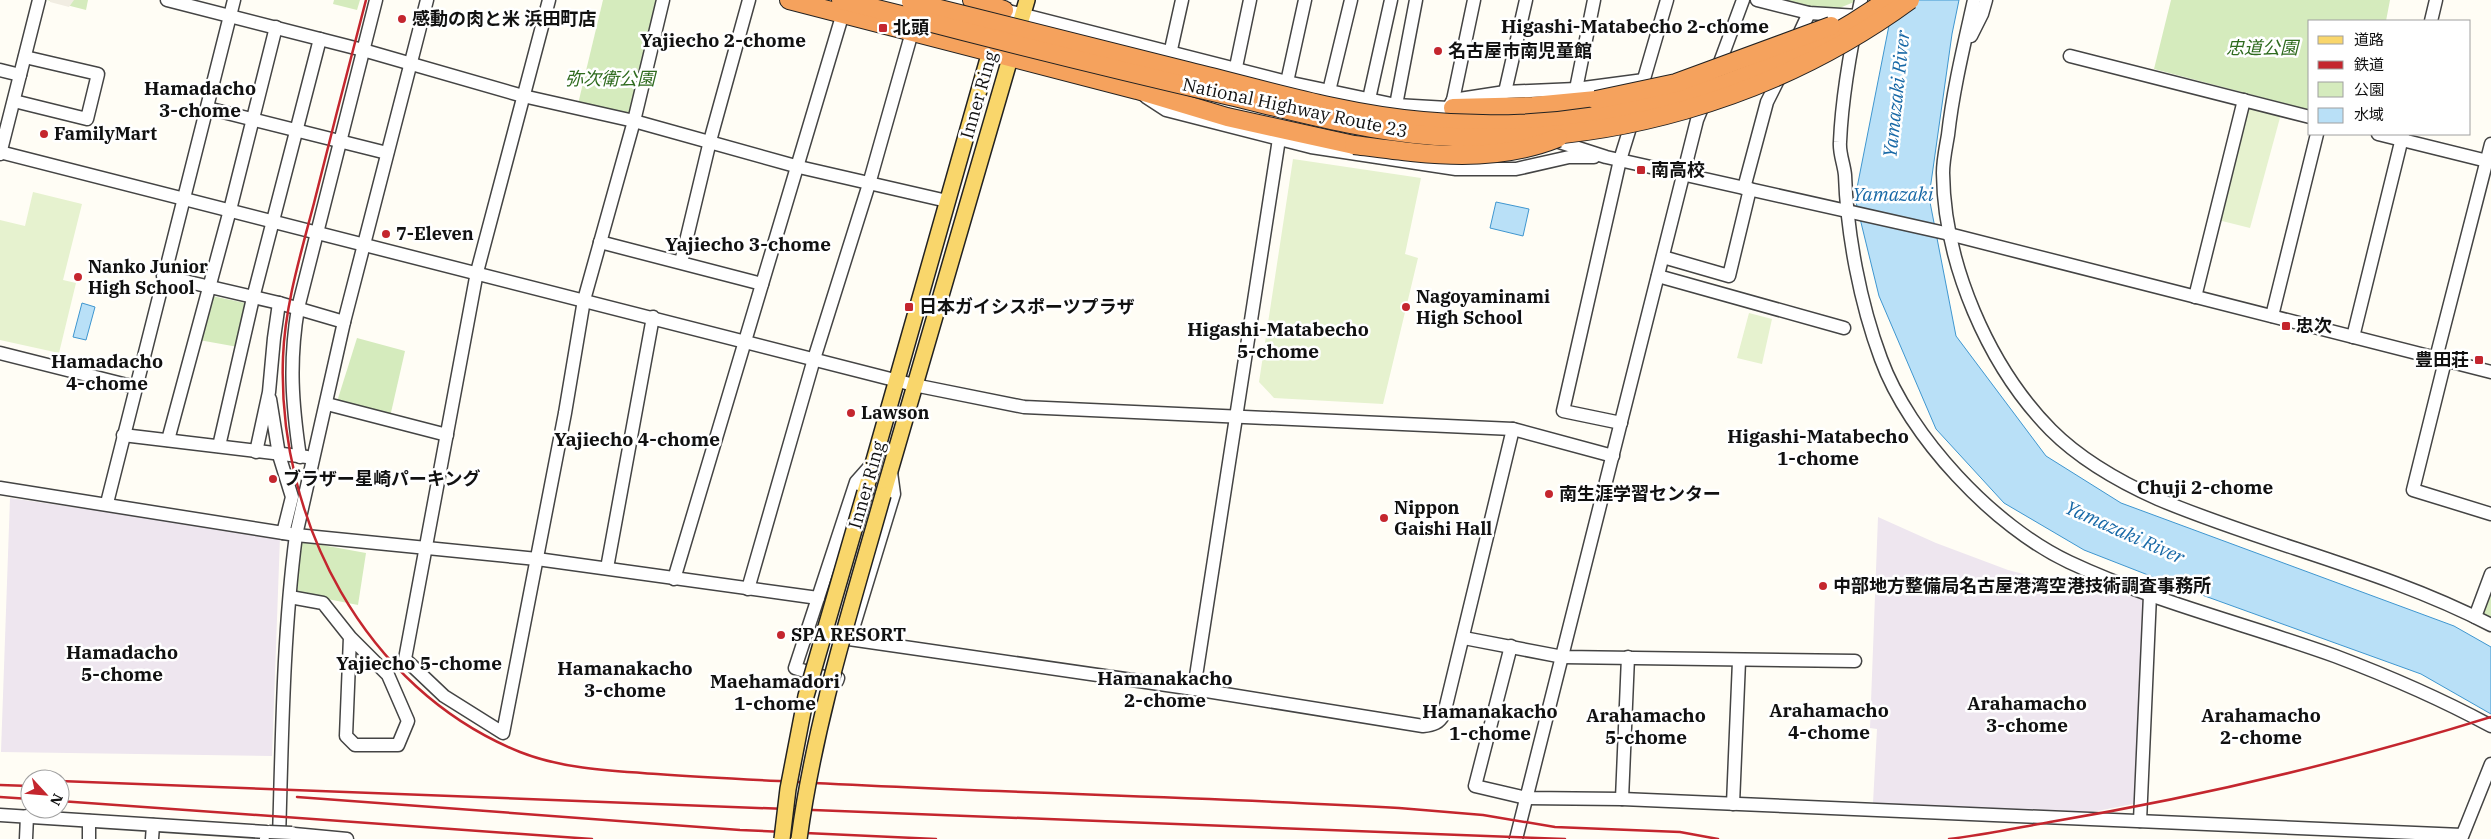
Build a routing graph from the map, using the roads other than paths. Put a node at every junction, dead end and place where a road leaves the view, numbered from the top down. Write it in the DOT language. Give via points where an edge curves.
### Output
graph roads {
  1 [pos="39,0"];
  2 [pos="167,0"];
  3 [pos="234,0"];
  4 [pos="376,0"];
  5 [pos="427,0"];
  6 [pos="549,0"];
  7 [pos="663,0"];
  8 [pos="749,0"];
  9 [pos="789,0"];
  10 [pos="905,0"];
  11 [pos="972,0"];
  12 [pos="1027,0"];
  13 [pos="1182,0"];
  14 [pos="1250,0"];
  15 [pos="1305,0"];
  16 [pos="1351,0"];
  17 [pos="1391,0"];
  18 [pos="1416,0"];
  19 [pos="1474,0"];
  20 [pos="1526,0"];
  21 [pos="1594,0"];
  22 [pos="1667,0"];
  23 [pos="1744,0"];
  24 [pos="1757,0"];
  25 [pos="1887,0"];
  26 [pos="1910,0"];
  27 [pos="1974,0"];
  28 [pos="1986,0"];
  29 [pos="2436,0"];
  30 [pos="1006,5"];
  31 [pos="842,6"];
  32 [pos="1860,11"];
  33 [pos="1809,13"];
  34 [pos="230,16"];
  35 [pos="1022,16"];
  36 [pos="2431,20"];
  37 [pos="276,27"];
  38 [pos="912,32"];
  39 [pos="320,39"];
  40 [pos="363,50"];
  41 [pos="989,51"];
  42 [pos="1963,52"];
  43 [pos="1170,54"];
  44 [pos="25,56"];
  45 [pos="2070,56"];
  46 [pos="1009,58"];
  47 [pos="410,63"];
  48 [pos="1236,68"];
  49 [pos="0,70"];
  50 [pos="20,75"];
  51 [pos="1644,80"];
  52 [pos="1287,82"];
  53 [pos="1576,89"];
  54 [pos="1137,90"];
  55 [pos="1329,91"];
  56 [pos="1505,92"];
  57 [pos="523,96"];
  58 [pos="1369,99"];
  59 [pos="2244,100"];
  60 [pos="14,101"];
  61 [pos="1396,105"];
  62 [pos="1452,105"];
  63 [pos="207,108"];
  64 [pos="2308,116"];
  65 [pos="253,118"];
  66 [pos="634,121"];
  67 [pos="297,130"];
  68 [pos="1572,132"];
  69 [pos="2317,135"];
  70 [pos="2386,135"];
  71 [pos="2402,137"];
  72 [pos="1279,139"];
  73 [pos="339,141"];
  74 [pos="710,142"];
  75 [pos="2491,144"];
  76 [pos="0,153"];
  77 [pos="387,153"];
  78 [pos="1606,157"];
  79 [pos="1620,160"];
  80 [pos="2489,162"];
  81 [pos="798,167"];
  82 [pos="1684,173"];
  83 [pos="869,184"];
  84 [pos="1747,188"];
  85 [pos="184,198"];
  86 [pos="947,201"];
  87 [pos="230,210"];
  88 [pos="1849,212"];
  89 [pos="274,221"];
  90 [pos="316,232"];
  91 [pos="1947,235"];
  92 [pos="600,242"];
  93 [pos="364,243"];
  94 [pos="1664,257"];
  95 [pos="681,262"];
  96 [pos="476,272"];
  97 [pos="163,276"];
  98 [pos="1658,276"];
  99 [pos="762,284"];
  100 [pos="208,287"];
  101 [pos="2195,297"];
  102 [pos="253,298"];
  103 [pos="584,300"];
  104 [pos="279,303"];
  105 [pos="298,308"];
  106 [pos="2272,316"];
  107 [pos="653,318"];
  108 [pos="344,322"];
  109 [pos="1844,328"];
  110 [pos="2353,337"];
  111 [pos="744,341"];
  112 [pos="0,353"];
  113 [pos="814,359"];
  114 [pos="2441,359"];
  115 [pos="2491,372"];
  116 [pos="896,380"];
  117 [pos="914,385"];
  118 [pos="135,387"];
  119 [pos="269,392"];
  120 [pos="326,404"];
  121 [pos="1235,417"];
  122 [pos="1621,423"];
  123 [pos="1513,429"];
  124 [pos="123,435"];
  125 [pos="447,435"];
  126 [pos="168,440"];
  127 [pos="219,446"];
  128 [pos="256,452"];
  129 [pos="279,455"];
  130 [pos="1613,456"];
  131 [pos="300,457"];
  132 [pos="314,458"];
  133 [pos="872,464"];
  134 [pos="891,469"];
  135 [pos="0,488"];
  136 [pos="107,504"];
  137 [pos="2491,514"];
  138 [pos="283,533"];
  139 [pos="296,535"];
  140 [pos="426,549"];
  141 [pos="537,559"];
  142 [pos="607,568"];
  143 [pos="2491,574"];
  144 [pos="674,579"];
  145 [pos="748,590"];
  146 [pos="2150,595"];
  147 [pos="290,597"];
  148 [pos="818,598"];
  149 [pos="2475,617"];
  150 [pos="2491,625"];
  151 [pos="350,638"];
  152 [pos="1464,638"];
  153 [pos="849,639"];
  154 [pos="1511,646"];
  155 [pos="1564,657"];
  156 [pos="1628,657"];
  157 [pos="1739,660"];
  158 [pos="1855,661"];
  159 [pos="1194,690"];
  160 [pos="2491,726"];
  161 [pos="2491,764"];
  162 [pos="1526,798"];
  163 [pos="1622,799"];
  164 [pos="1734,804"];
  165 [pos="0,815"];
  166 [pos="20,816"];
  167 [pos="28,819"];
  168 [pos="70,819"];
  169 [pos="89,820"];
  170 [pos="2140,821"];
  171 [pos="153,825"];
  172 [pos="210,834"];
  173 [pos="270,835"];
  174 [pos="293,835"];
  175 [pos="2462,837"];
  176 [pos="26,839"];
  177 [pos="89,839"];
  178 [pos="152,839"];
  179 [pos="347,839"];
  180 [pos="782,839"];
  181 [pos="799,839"];
  182 [pos="1516,839"];
  1 -- 44 [label="street"];
  2 -- 34 [label="street"];
  3 -- 34 [label="street"];
  4 -- 40 [label="street"];
  5 -- 47 [label="street"];
  6 -- 57 [label="street"];
  7 -- 66 [label="street"];
  8 -- 74 [label="street"];
  9 -- 31 [label="highway"];
  10 -- 32 [label="highway, National Highway Route 23, bridge" via="1332,107 1423,121 1492,125 1603,116 1678,98 1746,76 1801,52"];
  11 -- 30 [label="highway"];
  12 -- 35 [label="main road, Inner Ring"];
  13 -- 43 [label="street"];
  14 -- 48 [label="street"];
  15 -- 52 [label="street"];
  16 -- 55 [label="street"];
  17 -- 58 [label="street"];
  18 -- 61 [label="street"];
  19 -- 62 [label="street"];
  20 -- 56 [label="street"];
  21 -- 53 [label="street"];
  22 -- 51 [label="street"];
  23 -- 82 [label="street" via="1699,114"];
  24 -- 33 [label="street"];
  25 -- 32 [label="highway, National Highway Route 23, bridge"];
  26 -- 68 [label="highway, National Highway Route 23, bridge" via="1821,56 1767,81 1696,108"];
  27 -- 42 [label="street"];
  28 -- 42 [label="street"];
  29 -- 36 [label="street"];
  30 -- 35 [label="street"];
  30 -- 41 [label="main road, Inner Ring"];
  31 -- 38 [label="highway"];
  31 -- 68 [label="highway, National Highway Route 23, bridge" via="1364,126 1436,136 1504,137"];
  31 -- 81 [label="street"];
  32 -- 33 [label="street"];
  32 -- 62 [label="highway, bridge" via="1676,83 1596,100 1533,106"];
  32 -- 88 [label="street" via="1849,63 1839,145"];
  33 -- 84 [label="street" via="1768,102"];
  34 -- 37 [label="street"];
  34 -- 63 [label="street"];
  35 -- 43 [label="street"];
  35 -- 46 [label="main road, Inner Ring"];
  37 -- 39 [label="street"];
  37 -- 65 [label="street"];
  38 -- 41 [label="highway"];
  38 -- 83 [label="street"];
  39 -- 40 [label="street"];
  39 -- 67 [label="street"];
  40 -- 47 [label="street"];
  40 -- 73 [label="street"];
  41 -- 46 [label="highway"];
  41 -- 86 [label="main road, Inner Ring"];
  42 -- 91 [label="street" via="1950,114 1943,172"];
  43 -- 48 [label="street"];
  44 -- 50 [label="street"];
  44 -- 60 [label="street" via="98,74 87,119"];
  45 -- 59 [label="street"];
  46 -- 54 [label="highway"];
  46 -- 117 [label="main road, Inner Ring"];
  47 -- 57 [label="street"];
  47 -- 77 [label="street"];
  48 -- 52 [label="street"];
  49 -- 50 [label="street"];
  50 -- 60 [label="street"];
  51 -- 53 [label="street"];
  51 -- 79 [label="street"];
  52 -- 55 [label="street"];
  53 -- 56 [label="street"];
  54 -- 68 [label="highway, bridge" via="1227,116 1354,145 1455,157 1533,148"];
  54 -- 72 [label="street" via="1166,110"];
  55 -- 58 [label="street"];
  56 -- 62 [label="street"];
  57 -- 66 [label="street"];
  57 -- 96 [label="street"];
  58 -- 61 [label="street"];
  59 -- 64 [label="street"];
  59 -- 101 [label="street"];
  60 -- 76 [label="street"];
  61 -- 62 [label="street"];
  62 -- 78 [label="street"];
  63 -- 65 [label="street"];
  63 -- 85 [label="street"];
  65 -- 67 [label="street"];
  65 -- 87 [label="street"];
  66 -- 74 [label="street"];
  66 -- 92 [label="street"];
  67 -- 73 [label="street"];
  67 -- 89 [label="street"];
  69 -- 106 [label="street"];
  70 -- 71 [label="street"];
  71 -- 80 [label="street"];
  71 -- 110 [label="street"];
  72 -- 78 [label="street" via="1456,169 1516,169 1569,157"];
  72 -- 121 [label="street"];
  73 -- 77 [label="street"];
  73 -- 90 [label="street"];
  74 -- 81 [label="street"];
  74 -- 95 [label="street"];
  75 -- 80 [label="street"];
  76 -- 85 [label="street"];
  77 -- 93 [label="street"];
  78 -- 79 [label="street"];
  79 -- 82 [label="street"];
  79 -- 122 [label="street" via="1564,411"];
  80 -- 114 [label="street"];
  81 -- 83 [label="street"];
  81 -- 99 [label="street"];
  82 -- 84 [label="street"];
  82 -- 94 [label="street"];
  83 -- 86 [label="street"];
  83 -- 113 [label="street"];
  84 -- 88 [label="street"];
  84 -- 94 [label="street" via="1729,276"];
  85 -- 87 [label="street"];
  85 -- 97 [label="street"];
  86 -- 116 [label="main road, Inner Ring"];
  87 -- 89 [label="street"];
  87 -- 100 [label="street"];
  88 -- 91 [label="street"];
  88 -- 146 [label="street" via="1856,270 1881,360 1908,413 1945,462 1996,514 2027,538 2067,561"];
  89 -- 90 [label="street"];
  89 -- 102 [label="street"];
  90 -- 93 [label="street"];
  90 -- 105 [label="street"];
  91 -- 101 [label="street"];
  91 -- 149 [label="street" via="1968,298 1992,349 2027,402 2052,431 2085,457 2126,484 2159,499 2264,539 2398,584"];
  92 -- 95 [label="street"];
  92 -- 103 [label="street"];
  93 -- 96 [label="street"];
  93 -- 108 [label="street"];
  94 -- 98 [label="street"];
  95 -- 99 [label="street"];
  96 -- 103 [label="street"];
  96 -- 125 [label="street"];
  97 -- 100 [label="street"];
  97 -- 118 [label="street"];
  98 -- 109 [label="street"];
  98 -- 122 [label="street"];
  99 -- 111 [label="street"];
  100 -- 102 [label="street"];
  100 -- 126 [label="street"];
  101 -- 106 [label="street"];
  102 -- 104 [label="street"];
  102 -- 127 [label="street"];
  103 -- 107 [label="street"];
  103 -- 141 [label="street"];
  104 -- 105 [label="street"];
  104 -- 119 [label="street"];
  105 -- 108 [label="street"];
  105 -- 131 [label="street" via="292,344 292,404"];
  106 -- 110 [label="street"];
  107 -- 111 [label="street"];
  107 -- 142 [label="street"];
  108 -- 120 [label="street"];
  110 -- 114 [label="street"];
  111 -- 113 [label="street"];
  111 -- 144 [label="street"];
  112 -- 118 [label="street"];
  113 -- 116 [label="street"];
  113 -- 145 [label="street"];
  114 -- 115 [label="street"];
  114 -- 137 [label="street" via="2413,490"];
  116 -- 117 [label="street"];
  116 -- 133 [label="main road, Inner Ring"];
  117 -- 121 [label="street" via="1024,408"];
  117 -- 134 [label="main road, Inner Ring"];
  118 -- 124 [label="street"];
  119 -- 128 [label="street"];
  119 -- 129 [label="street"];
  120 -- 125 [label="street"];
  120 -- 132 [label="street"];
  121 -- 123 [label="street"];
  121 -- 159 [label="street"];
  122 -- 130 [label="street"];
  123 -- 130 [label="street"];
  123 -- 152 [label="street"];
  124 -- 126 [label="street"];
  124 -- 136 [label="street"];
  125 -- 140 [label="street"];
  126 -- 127 [label="street"];
  127 -- 128 [label="street"];
  128 -- 129 [label="street"];
  129 -- 131 [label="street"];
  129 -- 138 [label="street" via="292,497"];
  130 -- 155 [label="street"];
  131 -- 132 [label="street"];
  132 -- 139 [label="street"];
  133 -- 148 [label="street" via="856,482"];
  133 -- 180 [label="main road, Inner Ring, bridge" via="806,696"];
  134 -- 153 [label="street" via="894,494"];
  134 -- 181 [label="main road, Inner Ring, bridge" via="824,703"];
  135 -- 136 [label="street"];
  136 -- 138 [label="street"];
  138 -- 139 [label="street"];
  139 -- 140 [label="street"];
  139 -- 147 [label="street"];
  140 -- 141 [label="street"];
  140 -- 141 [label="street" via="405,659 444,696 502,733"];
  141 -- 142 [label="street"];
  142 -- 144 [label="street"];
  143 -- 149 [label="street"];
  144 -- 145 [label="street"];
  145 -- 148 [label="street"];
  146 -- 160 [label="street" via="2333,656 2433,697"];
  146 -- 170 [label="street"];
  147 -- 151 [label="street" via="322,603"];
  147 -- 173 [label="street" via="282,736"];
  148 -- 153 [label="street" via="795,668 837,681"];
  149 -- 150 [label="street"];
  151 -- 151 [label="street" via="346,736 355,745 398,745 408,721 388,675"];
  152 -- 154 [label="street"];
  152 -- 159 [label="street" via="1444,714 1440,722 1433,725"];
  153 -- 159 [label="street"];
  154 -- 155 [label="street"];
  154 -- 162 [label="street" via="1474,786"];
  155 -- 156 [label="street"];
  155 -- 162 [label="street"];
  156 -- 157 [label="street"];
  156 -- 163 [label="street"];
  157 -- 158 [label="street"];
  157 -- 164 [label="street"];
  161 -- 175 [label="street"];
  162 -- 163 [label="street"];
  162 -- 182 [label="street"];
  163 -- 164 [label="street"];
  164 -- 170 [label="street"];
  165 -- 166 [label="street"];
  167 -- 176 [label="street"];
  168 -- 169 [label="street"];
  169 -- 171 [label="street"];
  169 -- 177 [label="street"];
  170 -- 175 [label="street"];
  171 -- 172 [label="street"];
  171 -- 178 [label="street"];
  172 -- 173 [label="street"];
  173 -- 174 [label="street, bridge"];
  174 -- 179 [label="street"];
}
